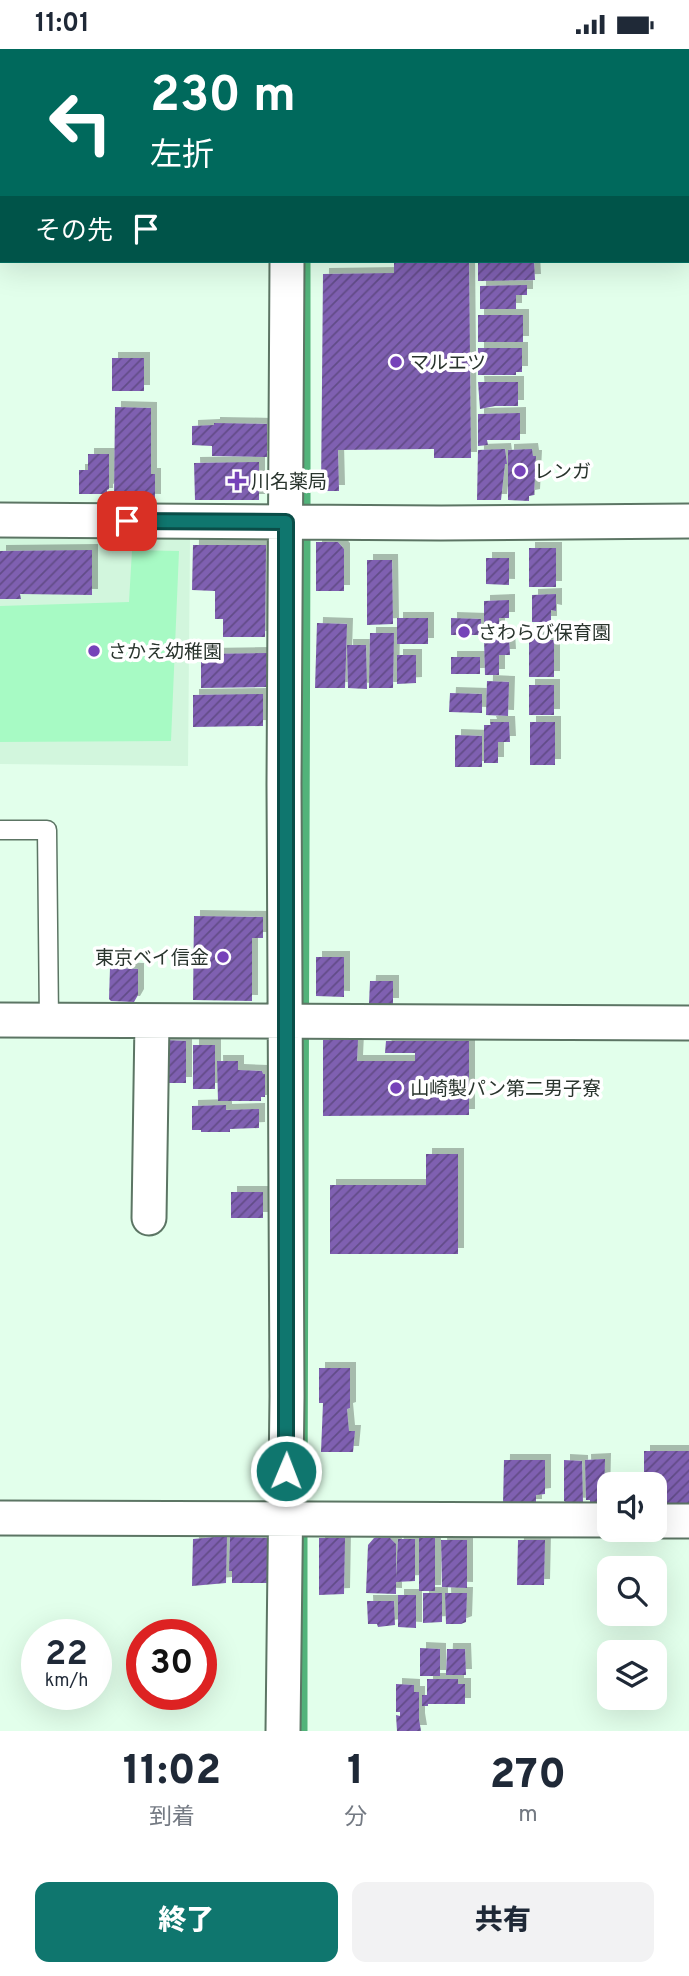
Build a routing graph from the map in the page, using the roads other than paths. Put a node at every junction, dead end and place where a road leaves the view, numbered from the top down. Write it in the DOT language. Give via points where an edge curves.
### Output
graph roads {
  1 [pos="287,263"];
  2 [pos="0,520"];
  3 [pos="689,521"];
  4 [pos="301,522"];
  5 [pos="0,829"];
  6 [pos="0,1020"];
  7 [pos="49,1021"];
  8 [pos="152,1021"];
  9 [pos="298,1021"];
  10 [pos="689,1023"];
  11 [pos="149,1218"];
  12 [pos="0,1518"];
  13 [pos="296,1520"];
  14 [pos="597,1521"];
  15 [pos="667,1521"];
  16 [pos="689,1521"];
  17 [pos="283,1731"];
  1 -- 4 [label="street"];
  2 -- 4 [label="street"];
  3 -- 4 [label="street"];
  4 -- 9 [label="street"];
  5 -- 7 [label="lane" via="47,830"];
  6 -- 7 [label="street"];
  7 -- 8 [label="street"];
  8 -- 9 [label="street"];
  8 -- 11 [label="street"];
  9 -- 10 [label="street"];
  9 -- 13 [label="street" via="287,1396"];
  12 -- 13 [label="street"];
  13 -- 14 [label="street"];
  13 -- 17 [label="street"];
  15 -- 16 [label="street"];
}
